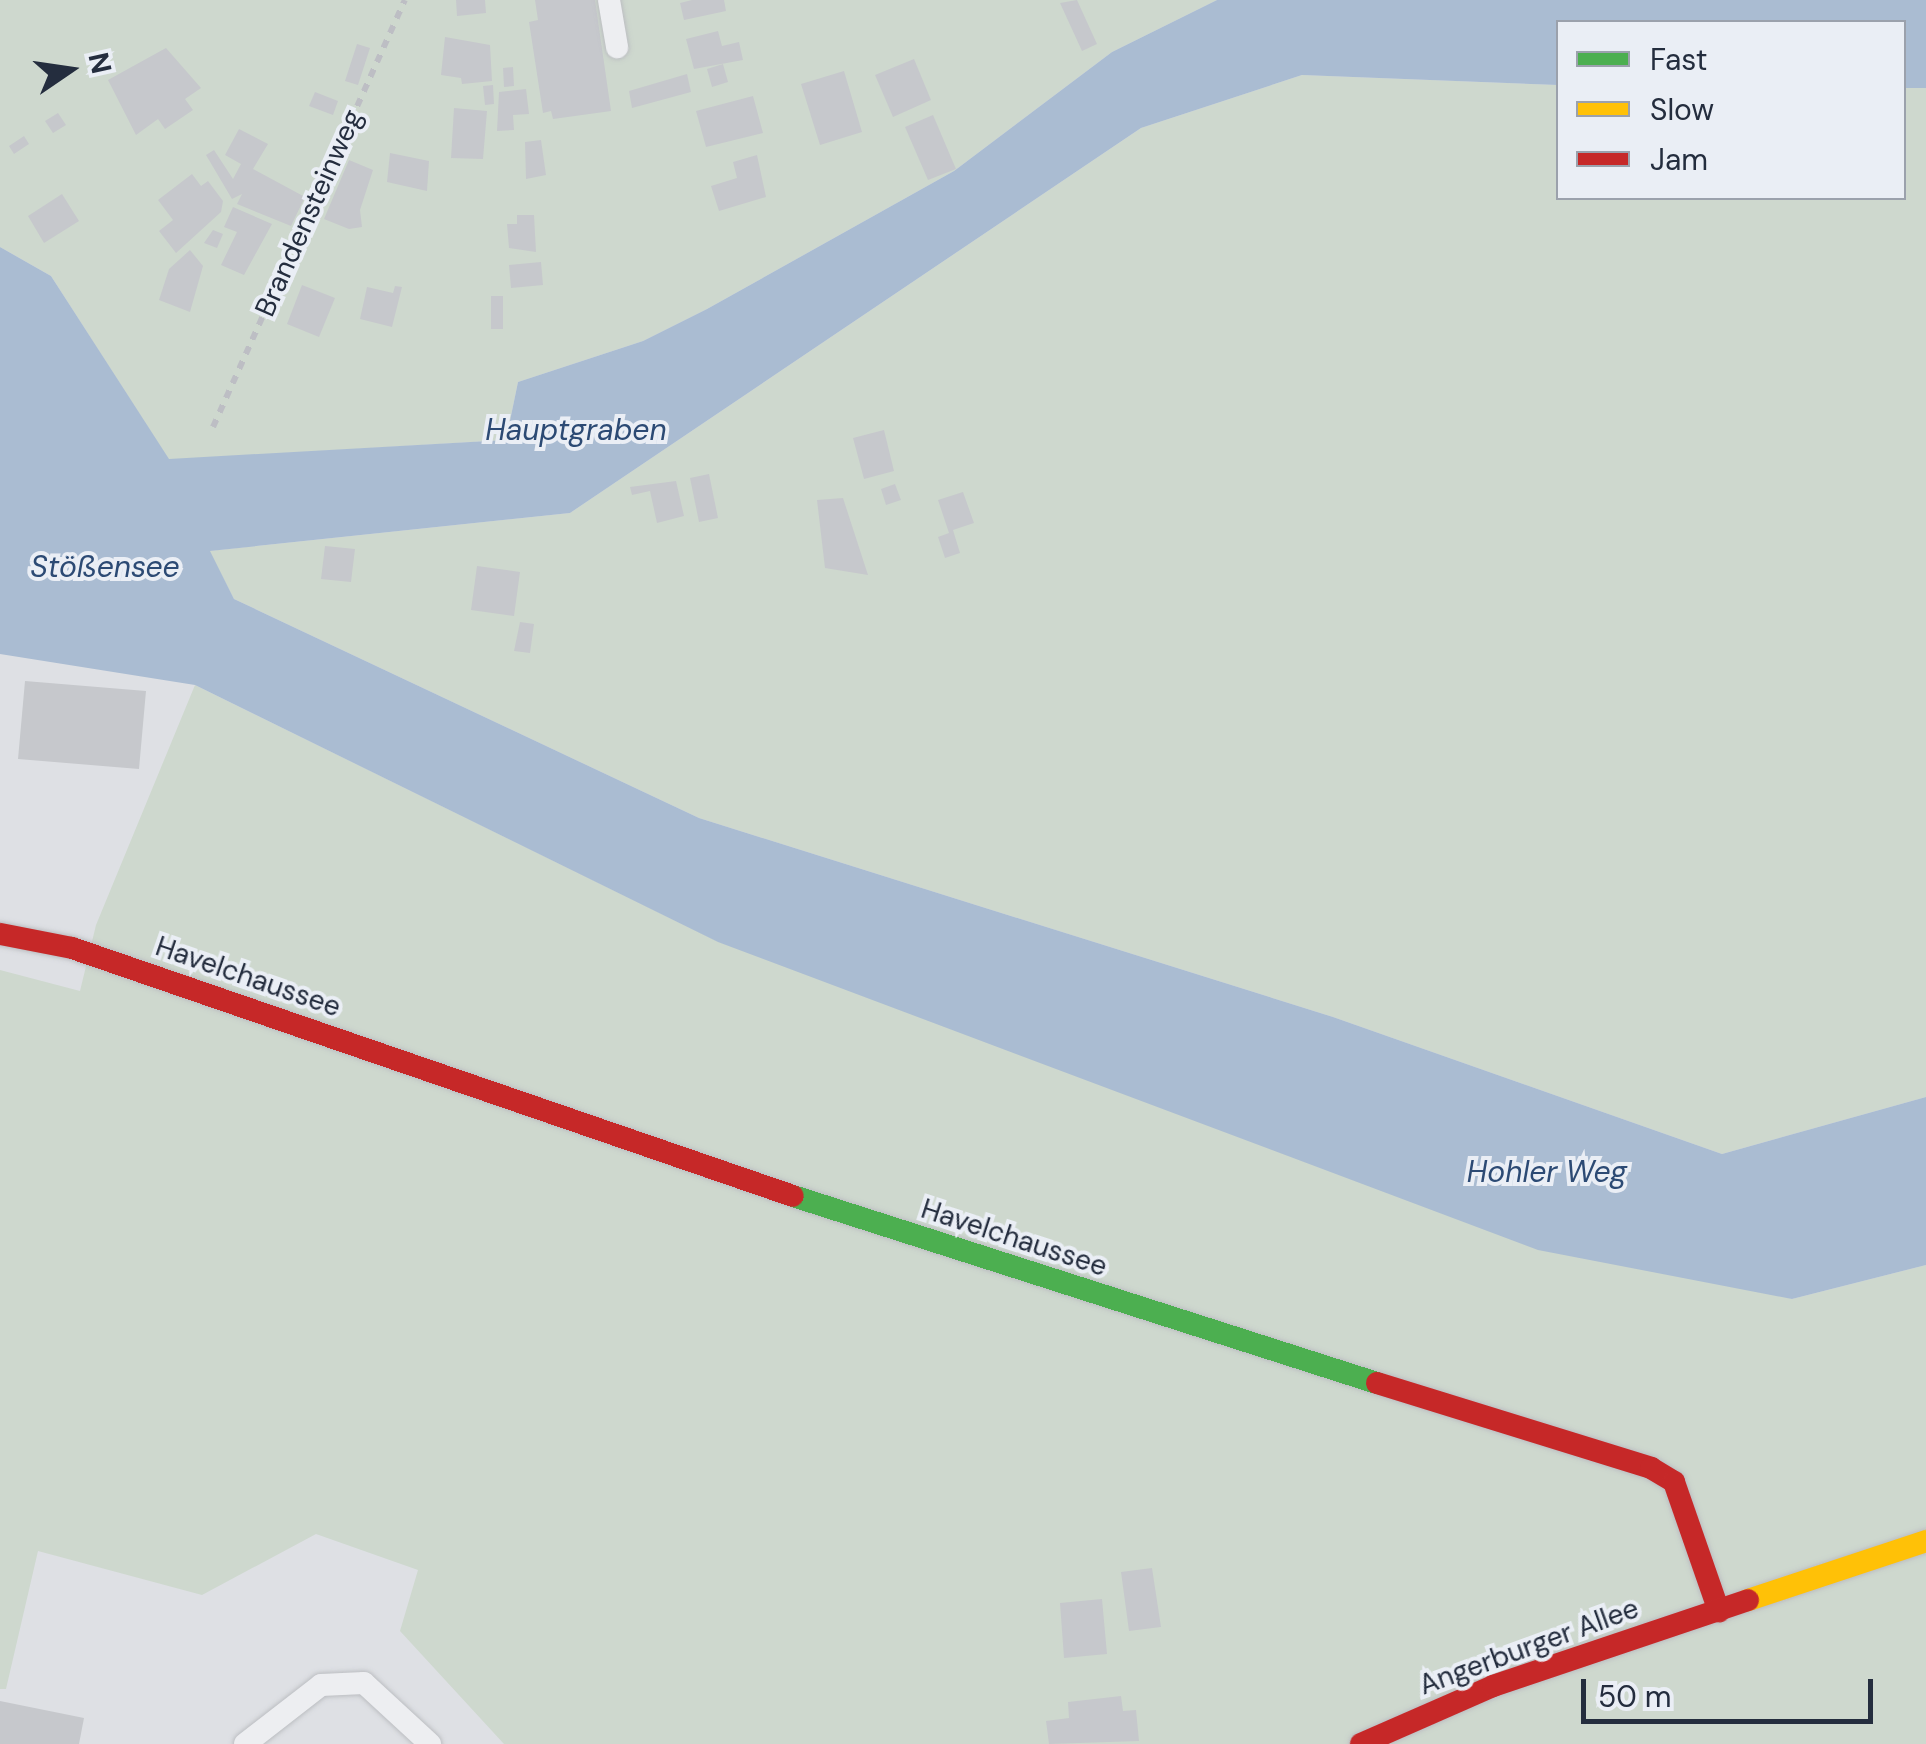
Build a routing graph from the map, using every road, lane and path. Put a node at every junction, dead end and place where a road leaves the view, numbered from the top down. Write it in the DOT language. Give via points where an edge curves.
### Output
graph roads {
  1 [pos="404,0"];
  2 [pos="610,0"];
  3 [pos="617,47"];
  4 [pos="213,427"];
  5 [pos="0,934"];
  6 [pos="1926,1541"];
  7 [pos="1719,1611"];
  8 [pos="246,1744"];
  9 [pos="430,1744"];
  10 [pos="1361,1744"];
  1 -- 4 [label="path, Brandensteinweg"];
  2 -- 3 [label="lane"];
  5 -- 7 [label="street, Havelchaussee" via="72,948 938,1246 1650,1468 1674,1482 1684,1498"];
  6 -- 7 [label="street"];
  7 -- 10 [label="street, Angerburger Allee" via="1493,1686"];
  8 -- 9 [label="lane" via="322,1686 364,1682"];
}
